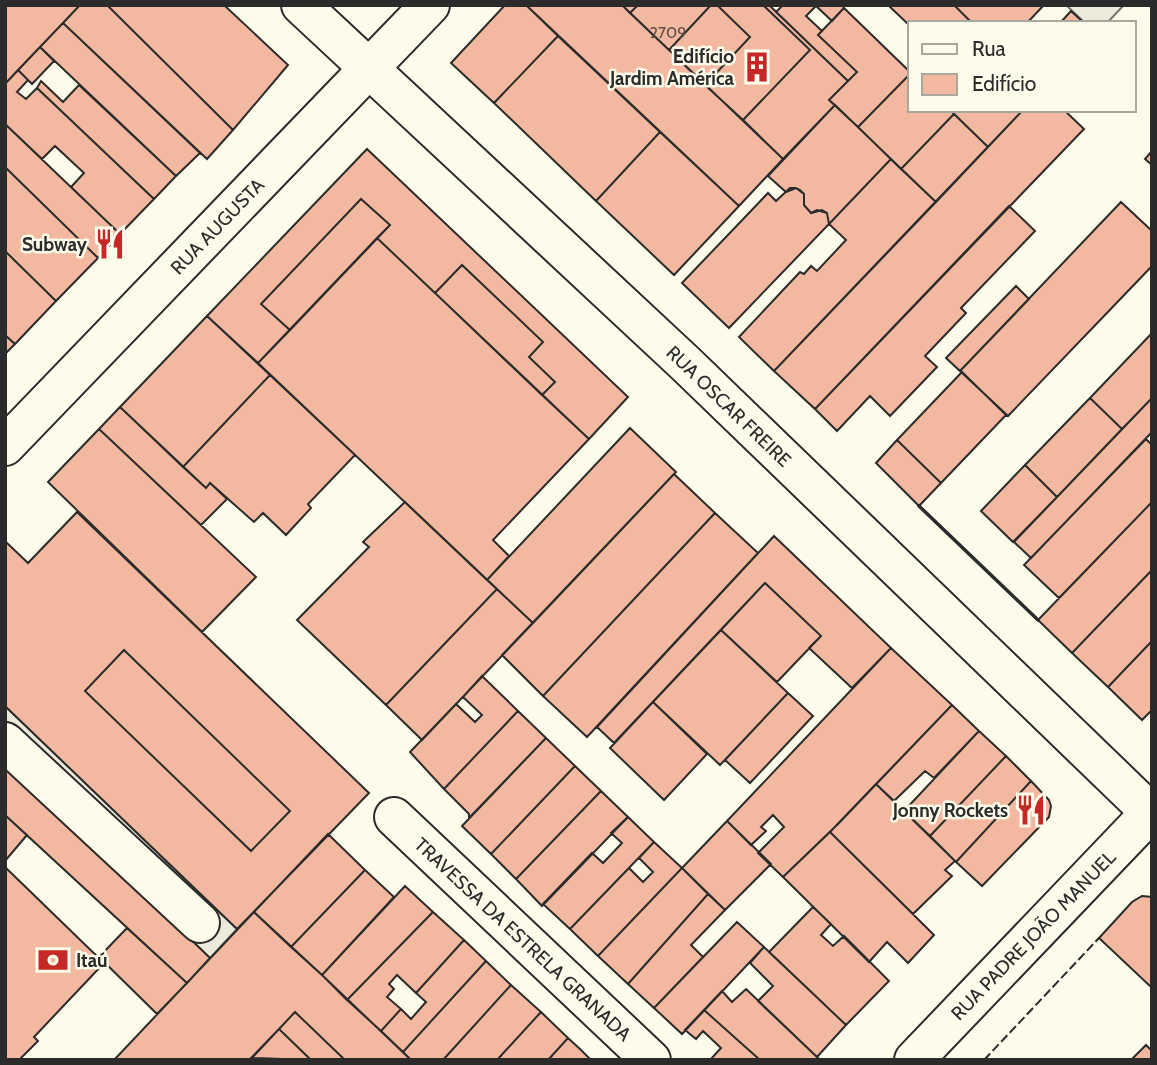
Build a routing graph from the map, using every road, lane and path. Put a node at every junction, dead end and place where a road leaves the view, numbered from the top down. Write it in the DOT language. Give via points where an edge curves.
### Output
graph roads {
  1 [pos="301,5"];
  2 [pos="430,5"];
  3 [pos="369,69"];
  4 [pos="5,446"];
  5 [pos="5,742"];
  6 [pos="1151,812"];
  7 [pos="394,817"];
  8 [pos="200,923"];
  9 [pos="652,1060"];
  10 [pos="914,1060"];
  1 -- 3 [label="street, RUA OSCAR FREIRE"];
  2 -- 3 [label="street, RUA AUGUSTA"];
  3 -- 4 [label="street, RUA AUGUSTA"];
  3 -- 6 [label="street, RUA OSCAR FREIRE" via="686,364"];
  5 -- 8 [label="street"];
  6 -- 10 [label="street, RUA PADRE JOÃO MANUEL"];
  7 -- 9 [label="street, TRAVESSA DA ESTRELA GRANADA"];
}
